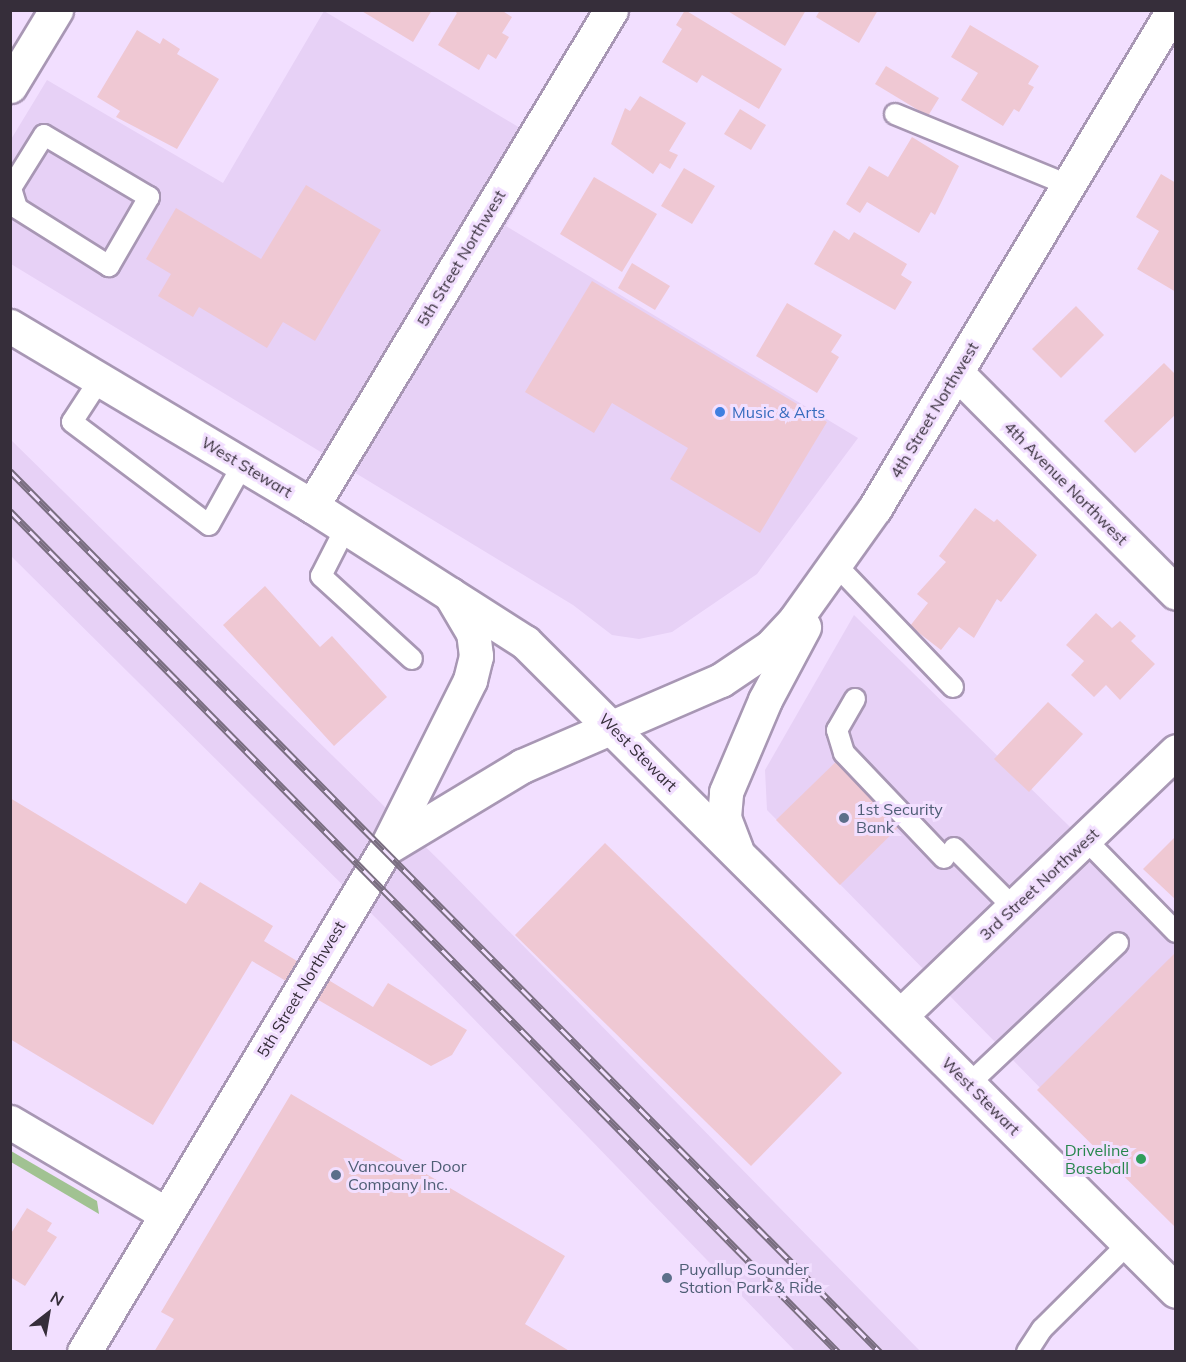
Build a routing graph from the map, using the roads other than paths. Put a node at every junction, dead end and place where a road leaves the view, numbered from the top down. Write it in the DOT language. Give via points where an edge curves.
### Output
graph roads {
  1 [pos="56,10"];
  2 [pos="611,10"];
  3 [pos="1173,10"];
  4 [pos="10,86"];
  5 [pos="895,114"];
  6 [pos="18,162"];
  7 [pos="1068,185"];
  8 [pos="10,326"];
  9 [pos="957,373"];
  10 [pos="100,379"];
  11 [pos="243,464"];
  12 [pos="312,506"];
  13 [pos="345,527"];
  14 [pos="836,565"];
  15 [pos="444,587"];
  16 [pos="1176,592"];
  17 [pos="412,659"];
  18 [pos="953,687"];
  19 [pos="855,699"];
  20 [pos="613,728"];
  21 [pos="1176,751"];
  22 [pos="1086,840"];
  23 [pos="386,848"];
  24 [pos="736,851"];
  25 [pos="1013,907"];
  26 [pos="1176,932"];
  27 [pos="1118,943"];
  28 [pos="901,1015"];
  29 [pos="969,1084"];
  30 [pos="10,1122"];
  31 [pos="166,1214"];
  32 [pos="1129,1243"];
  33 [pos="1176,1292"];
  34 [pos="84,1352"];
  35 [pos="1027,1352"];
  1 -- 4 [label="street"];
  2 -- 12 [label="street, 5th Street Northwest"];
  3 -- 7 [label="street, 4th Street Northwest"];
  5 -- 7 [label="lane"];
  6 -- 6 [label="lane" via="44,135 149,197 109,266 17,208 11,188"];
  7 -- 9 [label="street, 4th Street Northwest"];
  8 -- 10 [label="street, West Stewart"];
  9 -- 14 [label="street, 4th Street Northwest"];
  9 -- 16 [label="street, 4th Avenue Northwest"];
  10 -- 11 [label="street, West Stewart"];
  10 -- 11 [label="lane" via="72,422 209,525"];
  11 -- 12 [label="street, West Stewart"];
  12 -- 13 [label="street, West Stewart"];
  13 -- 15 [label="street, West Stewart"];
  13 -- 17 [label="lane" via="321,576"];
  14 -- 18 [label="lane"];
  14 -- 20 [label="street, 4th Street Northwest" via="795,620 752,661 694,693"];
  14 -- 24 [label="street" via="735,765 724,817"];
  15 -- 20 [label="street, West Stewart" via="525,642"];
  15 -- 23 [label="street" via="473,633 474,667"];
  19 -- 25 [label="lane" via="837,730 844,753 949,853"];
  20 -- 23 [label="street, 5th Street Northwest" via="522,766"];
  20 -- 24 [label="street, West Stewart"];
  21 -- 22 [label="street, 3rd Street Northwest"];
  22 -- 25 [label="street, 3rd Street Northwest"];
  22 -- 26 [label="lane"];
  23 -- 31 [label="street, 5th Street Northwest"];
  24 -- 28 [label="street, West Stewart"];
  25 -- 28 [label="street, 3rd Street Northwest"];
  27 -- 29 [label="lane"];
  28 -- 29 [label="street, West Stewart"];
  29 -- 32 [label="street, West Stewart"];
  30 -- 31 [label="street"];
  31 -- 34 [label="street, 5th Street Northwest"];
  32 -- 33 [label="street, West Stewart"];
  32 -- 35 [label="lane" via="1042,1329"];
}
